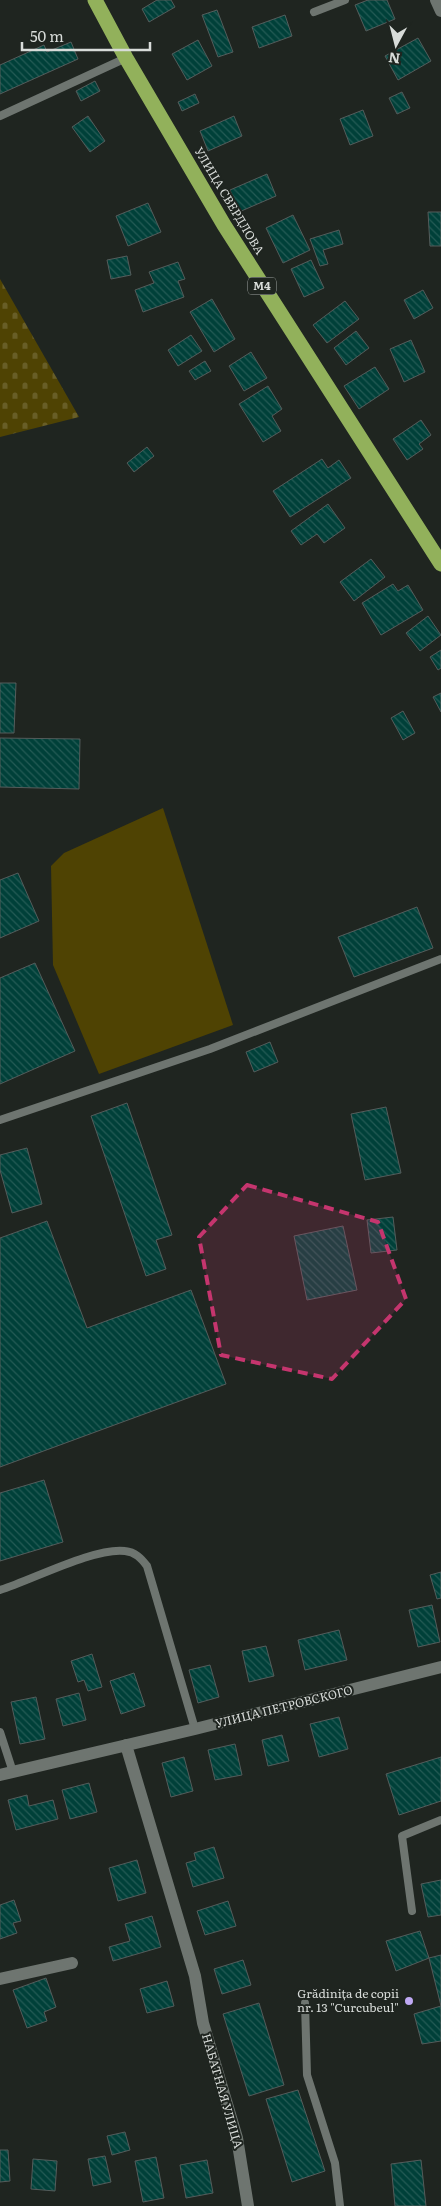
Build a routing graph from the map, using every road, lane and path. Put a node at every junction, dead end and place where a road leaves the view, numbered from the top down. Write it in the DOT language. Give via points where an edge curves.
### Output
graph roads {
  1 [pos="95,0"];
  2 [pos="346,0"];
  3 [pos="436,0"];
  4 [pos="441,11"];
  5 [pos="314,12"];
  6 [pos="126,58"];
  7 [pos="0,116"];
  8 [pos="441,564"];
  9 [pos="441,959"];
  10 [pos="0,1120"];
  11 [pos="0,1590"];
  12 [pos="441,1667"];
  13 [pos="194,1729"];
  14 [pos="0,1732"];
  15 [pos="126,1744"];
  16 [pos="13,1772"];
  17 [pos="0,1776"];
  18 [pos="441,1820"];
  19 [pos="412,1911"];
  20 [pos="72,1963"];
  21 [pos="0,1979"];
  22 [pos="305,2003"];
  23 [pos="248,2206"];
  24 [pos="340,2206"];
  1 -- 6 [label="highway, УЛИЦА СВЕРДЛОВА / M4"];
  2 -- 5 [label="lane"];
  3 -- 4 [label="street"];
  6 -- 7 [label="lane"];
  6 -- 8 [label="highway, УЛИЦА СВЕРДЛОВА / M4" via="224,224"];
  9 -- 10 [label="lane" via="210,1048"];
  11 -- 13 [label="lane" via="113,1550 139,1556 147,1566"];
  12 -- 13 [label="street, УЛИЦА ПЕТРОВСКОГО"];
  13 -- 15 [label="street, УЛИЦА ПЕТРОВСКОГО"];
  14 -- 16 [label="lane"];
  15 -- 16 [label="street, УЛИЦА ПЕТРОВСКОГО"];
  15 -- 23 [label="street, НАБАТНАЯ УЛИЦА" via="195,1976 203,2023 237,2138"];
  16 -- 17 [label="street, УЛИЦА ПЕТРОВСКОГО"];
  18 -- 19 [label="lane" via="402,1836"];
  20 -- 21 [label="street"];
  22 -- 24 [label="lane" via="306,2075 335,2163"];
}
